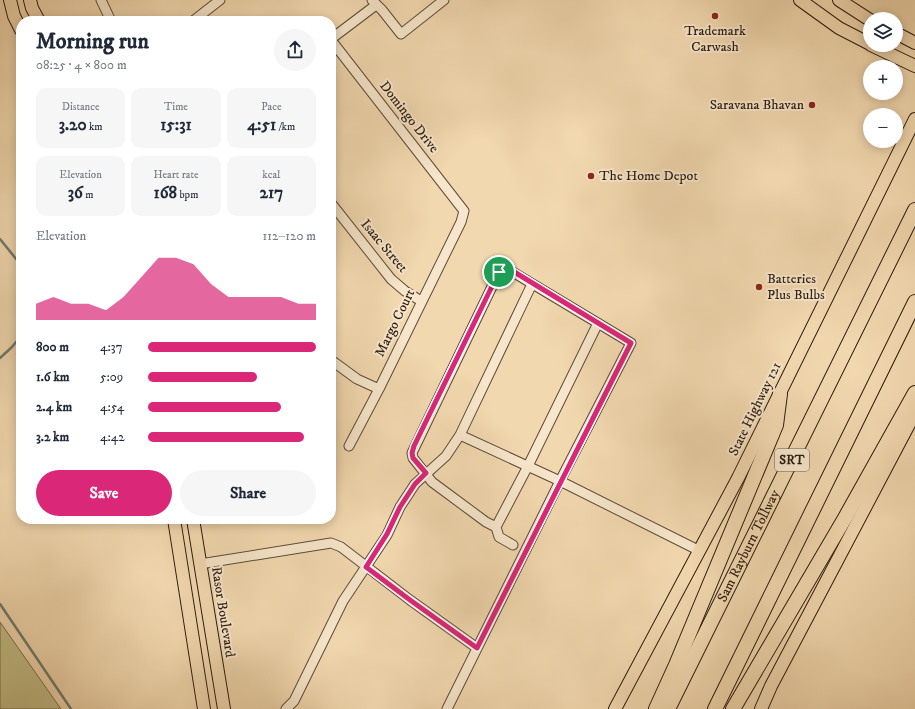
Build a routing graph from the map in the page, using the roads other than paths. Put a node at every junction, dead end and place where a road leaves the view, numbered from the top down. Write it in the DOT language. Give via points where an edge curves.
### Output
graph roads {
  1 [pos="10,0"];
  2 [pos="30,0"];
  3 [pos="101,0"];
  4 [pos="220,0"];
  5 [pos="444,0"];
  6 [pos="800,0"];
  7 [pos="839,0"];
  8 [pos="374,2"];
  9 [pos="863,15"];
  10 [pos="36,16"];
  11 [pos="109,16"];
  12 [pos="199,16"];
  13 [pos="16,20"];
  14 [pos="336,36"];
  15 [pos="903,37"];
  16 [pos="863,41"];
  17 [pos="915,43"];
  18 [pos="336,46"];
  19 [pos="886,52"];
  20 [pos="913,65"];
  21 [pos="915,119"];
  22 [pos="336,208"];
  23 [pos="915,210"];
  24 [pos="464,212"];
  25 [pos="532,284"];
  26 [pos="421,301"];
  27 [pos="915,302"];
  28 [pos="598,323"];
  29 [pos="336,364"];
  30 [pos="379,389"];
  31 [pos="915,393"];
  32 [pos="780,394"];
  33 [pos="915,413"];
  34 [pos="460,436"];
  35 [pos="349,446"];
  36 [pos="528,466"];
  37 [pos="426,473"];
  38 [pos="560,482"];
  39 [pos="175,524"];
  40 [pos="194,524"];
  41 [pos="496,527"];
  42 [pos="513,545"];
  43 [pos="700,551"];
  44 [pos="200,564"];
  45 [pos="366,567"];
  46 [pos="477,648"];
  47 [pos="204,709"];
  48 [pos="224,709"];
  49 [pos="286,709"];
  50 [pos="447,709"];
  51 [pos="615,709"];
  52 [pos="656,709"];
  53 [pos="668,709"];
  54 [pos="714,709"];
  55 [pos="733,709"];
  56 [pos="761,709"];
  1 -- 13 [label="main road"];
  2 -- 10 [label="main road"];
  3 -- 11 [label="street"];
  4 -- 12 [label="street"];
  5 -- 8 [label="street" via="401,34"];
  6 -- 16 [label="main road" via="838,28"];
  7 -- 9 [label="main road"];
  8 -- 14 [label="street"];
  15 -- 17 [label="main road"];
  18 -- 24 [label="street, Domingo Drive"];
  19 -- 20 [label="main road"];
  21 -- 32 [label="main road, State Highway 121"];
  22 -- 26 [label="street, Isaac Street" via="391,279"];
  23 -- 53 [label="highway, Sam Rayburn Tollway / SRT"];
  24 -- 26 [label="street, Margo Court"];
  25 -- 28 [label="street"];
  25 -- 34 [label="street"];
  25 -- 37 [label="street" via="511,270 499,272 412,453 413,458"];
  26 -- 30 [label="street, Margo Court"];
  27 -- 54 [label="highway, SRT"];
  28 -- 36 [label="street"];
  28 -- 38 [label="street" via="631,343"];
  29 -- 30 [label="street" via="357,379"];
  30 -- 35 [label="street, Margo Court"];
  31 -- 55 [label="highway"];
  32 -- 43 [label="main road, State Highway 121"];
  32 -- 52 [label="highway" via="776,425"];
  33 -- 56 [label="main road"];
  34 -- 36 [label="street"];
  34 -- 37 [label="street" via="446,456"];
  36 -- 38 [label="street"];
  36 -- 41 [label="street"];
  37 -- 41 [label="street" via="432,482"];
  37 -- 45 [label="street" via="415,484 400,507 387,534"];
  38 -- 43 [label="street"];
  38 -- 46 [label="street"];
  39 -- 47 [label="main road"];
  40 -- 44 [label="main road, Rasor Boulevard"];
  41 -- 42 [label="street" via="499,536"];
  43 -- 51 [label="main road, State Highway 121"];
  44 -- 45 [label="street" via="331,543 341,547"];
  44 -- 48 [label="main road, Rasor Boulevard"];
  45 -- 46 [label="street"];
  45 -- 49 [label="street" via="343,601 294,701"];
  46 -- 50 [label="street"];
}
